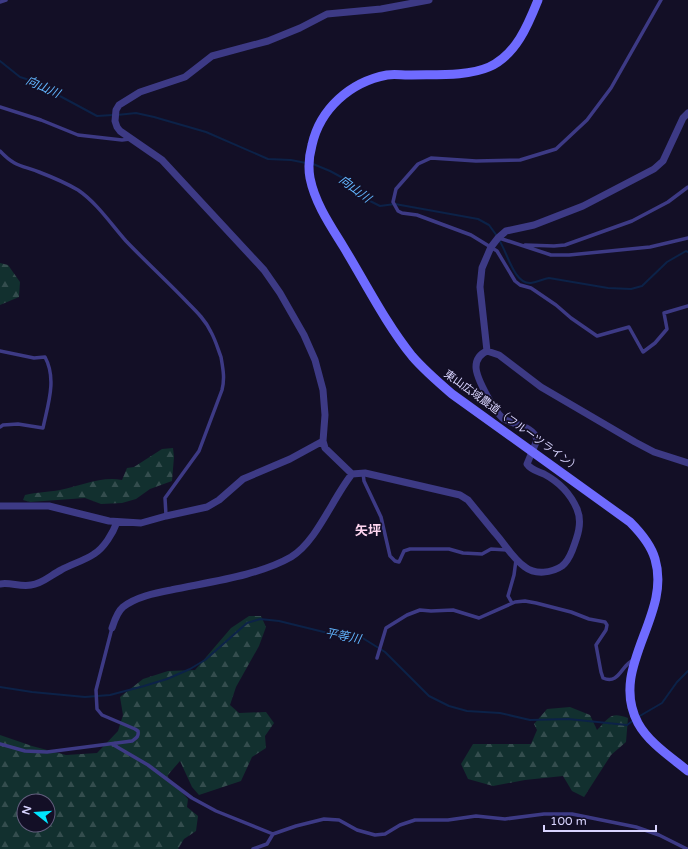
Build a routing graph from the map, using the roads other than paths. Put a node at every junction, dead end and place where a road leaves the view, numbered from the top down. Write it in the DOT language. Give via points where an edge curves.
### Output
graph roads {
  1 [pos="6,0"];
  2 [pos="430,0"];
  3 [pos="538,0"];
  4 [pos="661,0"];
  5 [pos="0,2"];
  6 [pos="0,108"];
  7 [pos="688,113"];
  8 [pos="131,139"];
  9 [pos="0,151"];
  10 [pos="688,187"];
  11 [pos="498,238"];
  12 [pos="688,238"];
  13 [pos="520,245"];
  14 [pos="491,247"];
  15 [pos="688,306"];
  16 [pos="0,351"];
  17 [pos="487,351"];
  18 [pos="0,427"];
  19 [pos="323,441"];
  20 [pos="532,451"];
  21 [pos="688,463"];
  22 [pos="352,474"];
  23 [pos="363,474"];
  24 [pos="0,506"];
  25 [pos="166,516"];
  26 [pos="117,522"];
  27 [pos="508,550"];
  28 [pos="516,559"];
  29 [pos="0,584"];
  30 [pos="512,603"];
  31 [pos="112,628"];
  32 [pos="378,656"];
  33 [pos="635,660"];
  34 [pos="0,744"];
  35 [pos="112,744"];
  36 [pos="688,771"];
  37 [pos="273,834"];
  38 [pos="253,849"];
  39 [pos="687,849"];
  1 -- 5 [label="lane"];
  2 -- 8 [label="street" via="327,14 268,40 212,56 185,77 140,92 119,105 116,110 116,127"];
  3 -- 20 [label="street, 東山広域農道（フルーツライン）" via="517,44 490,66 471,72 388,75 369,80 341,97 320,122 309,156 309,173 316,199 393,329 413,357 452,394"];
  4 -- 14 [label="lane" via="611,88 587,120 556,148 520,160 430,158 418,164 396,189 393,202 398,211 417,215 471,235"];
  6 -- 8 [label="lane" via="41,120 78,135"];
  7 -- 11 [label="street" via="683,118 663,161 654,169 583,206 534,225 506,231"];
  8 -- 19 [label="street" via="162,160 264,270 280,293 315,360 326,415"];
  9 -- 25 [label="lane" via="19,166 60,181 92,201 127,241 200,315 211,331 224,370 224,382 199,450 165,498"];
  10 -- 13 [label="lane" via="668,202 632,221 565,244"];
  11 -- 13 [label="lane"];
  11 -- 14 [label="street"];
  12 -- 13 [label="lane" via="650,247 569,255 551,255"];
  14 -- 15 [label="lane" via="497,251 520,285 531,288 597,336 629,326 643,352 667,329 664,313"];
  14 -- 17 [label="street" via="482,268 480,287"];
  16 -- 18 [label="lane" via="34,358 44,357 49,365 51,386 43,428 18,424"];
  17 -- 20 [label="street" via="477,360 479,378 496,411 536,436"];
  17 -- 21 [label="street" via="499,355 541,387 635,442 654,452"];
  19 -- 22 [label="street" via="325,448"];
  19 -- 25 [label="street" via="243,479 207,507"];
  20 -- 28 [label="street" via="527,464 530,469 561,486 577,510 580,528 569,557 563,565 554,570 536,572 526,568"];
  20 -- 33 [label="street, 東山広域農道（フルーツライン）" via="630,522 641,534 655,558 658,571 655,602"];
  22 -- 23 [label="street"];
  22 -- 31 [label="street" via="306,544 292,556 280,563 249,573 153,594 134,601 122,608"];
  23 -- 27 [label="street" via="460,495 468,500"];
  23 -- 27 [label="lane" via="381,517 390,556 395,561 399,562 404,551 410,549 449,549 482,554 491,549"];
  24 -- 26 [label="street" via="49,506"];
  25 -- 26 [label="street" via="141,523"];
  26 -- 29 [label="street" via="94,554 38,584"];
  27 -- 28 [label="street"];
  28 -- 30 [label="lane" via="508,596"];
  30 -- 32 [label="lane" via="479,618 453,610 420,610 386,628"];
  30 -- 33 [label="lane" via="536,602 605,622 606,630 596,645 603,678 614,680"];
  31 -- 35 [label="lane" via="96,691 97,709 102,715 138,731 139,734 132,741"];
  33 -- 36 [label="street, 東山広域農道（フルーツライン）" via="629,691 638,723 653,742"];
  34 -- 35 [label="lane" via="47,752"];
  35 -- 37 [label="lane" via="148,765 192,798 216,811"];
  37 -- 38 [label="lane" via="267,844"];
  37 -- 39 [label="lane" via="324,820 339,820 375,836 415,820 448,820 476,816 505,819 544,814 572,814 659,834"];
}
